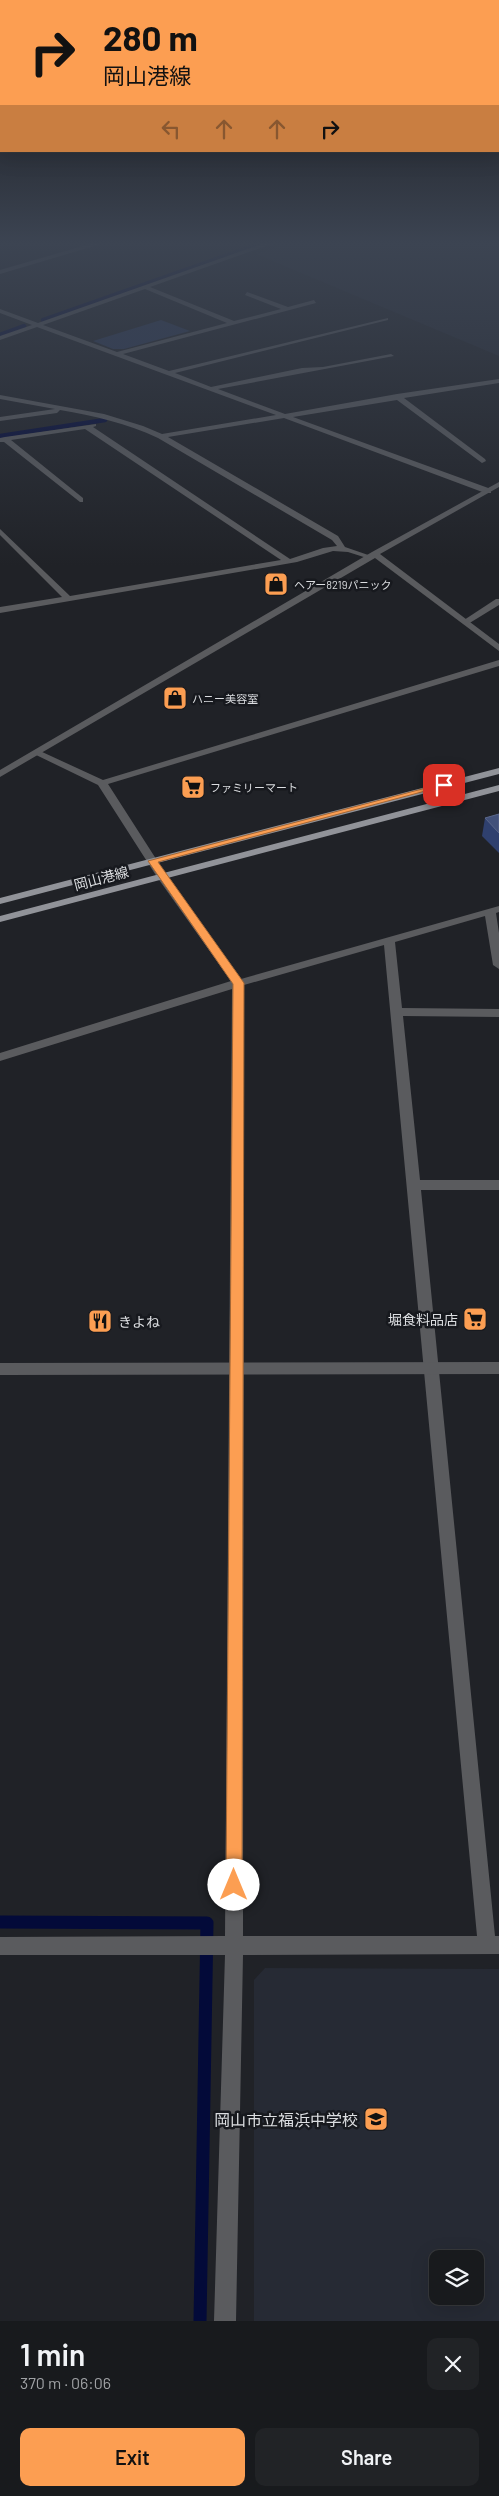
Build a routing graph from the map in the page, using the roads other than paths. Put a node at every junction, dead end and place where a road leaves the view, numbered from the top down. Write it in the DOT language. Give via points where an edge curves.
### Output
graph roads {
  1 [pos="104,349"];
  2 [pos="134,349"];
  3 [pos="264,349"];
  4 [pos="116,354"];
  5 [pos="391,356"];
  6 [pos="168,373"];
  7 [pos="499,381"];
  8 [pos="209,388"];
  9 [pos="397,396"];
  10 [pos="0,397"];
  11 [pos="67,409"];
  12 [pos="280,415"];
  13 [pos="0,419"];
  14 [pos="121,421"];
  15 [pos="86,426"];
  16 [pos="161,436"];
  17 [pos="2,440"];
  18 [pos="482,461"];
  19 [pos="499,484"];
  20 [pos="488,491"];
  21 [pos="80,500"];
  22 [pos="0,531"];
  23 [pos="342,548"];
  24 [pos="372,555"];
  25 [pos="288,561"];
  26 [pos="68,598"];
  27 [pos="499,601"];
  28 [pos="0,610"];
  29 [pos="465,622"];
  30 [pos="499,648"];
  31 [pos="499,664"];
  32 [pos="37,753"];
  33 [pos="499,772"];
  34 [pos="0,774"];
  35 [pos="102,783"];
  36 [pos="499,788"];
  37 [pos="152,861"];
  38 [pos="162,877"];
  39 [pos="0,901"];
  40 [pos="495,910"];
  41 [pos="0,919"];
  42 [pos="389,940"];
  43 [pos="499,965"];
  44 [pos="238,983"];
  45 [pos="397,1012"];
  46 [pos="499,1013"];
  47 [pos="1,1060"];
  48 [pos="416,1185"];
  49 [pos="499,1185"];
  50 [pos="431,1368"];
  51 [pos="499,1368"];
  52 [pos="0,1369"];
  53 [pos="236,1369"];
  54 [pos="234,1945"];
  55 [pos="493,1945"];
  56 [pos="0,1946"];
  57 [pos="226,2321"];
  1 -- 4 [label="street"];
  2 -- 4 [label="street"];
  3 -- 6 [label="street"];
  4 -- 6 [label="street"];
  5 -- 8 [label="street"];
  6 -- 8 [label="street"];
  7 -- 9 [label="street"];
  8 -- 12 [label="street"];
  9 -- 12 [label="street"];
  9 -- 18 [label="street"];
  10 -- 11 [label="street"];
  11 -- 13 [label="street"];
  11 -- 14 [label="street"];
  12 -- 16 [label="street"];
  12 -- 20 [label="street"];
  14 -- 15 [label="street"];
  14 -- 16 [label="street"];
  15 -- 17 [label="street"];
  15 -- 25 [label="street"];
  16 -- 23 [label="street" via="335,538"];
  17 -- 21 [label="street"];
  19 -- 20 [label="street"];
  20 -- 24 [label="street"];
  22 -- 26 [label="street"];
  23 -- 24 [label="street"];
  23 -- 25 [label="street" via="326,548"];
  24 -- 29 [label="street"];
  24 -- 32 [label="street"];
  25 -- 26 [label="street"];
  26 -- 28 [label="street"];
  27 -- 29 [label="street"];
  29 -- 30 [label="street"];
  31 -- 35 [label="street"];
  32 -- 34 [label="street"];
  32 -- 35 [label="street"];
  33 -- 37 [label="main road, 岡山港線"];
  35 -- 37 [label="street"];
  36 -- 38 [label="main road, 岡山港線"];
  37 -- 38 [label="street"];
  37 -- 39 [label="main road, 岡山港線"];
  38 -- 41 [label="main road, 岡山港線"];
  38 -- 44 [label="street"];
  40 -- 42 [label="street"];
  40 -- 43 [label="street"];
  42 -- 44 [label="street"];
  42 -- 45 [label="street"];
  44 -- 47 [label="street"];
  44 -- 53 [label="street"];
  45 -- 46 [label="street"];
  45 -- 48 [label="street"];
  48 -- 49 [label="street"];
  48 -- 50 [label="street"];
  50 -- 51 [label="street"];
  50 -- 53 [label="street"];
  50 -- 55 [label="street"];
  52 -- 53 [label="street"];
  53 -- 54 [label="street"];
  54 -- 55 [label="street"];
  54 -- 56 [label="street"];
  54 -- 57 [label="street"];
}
